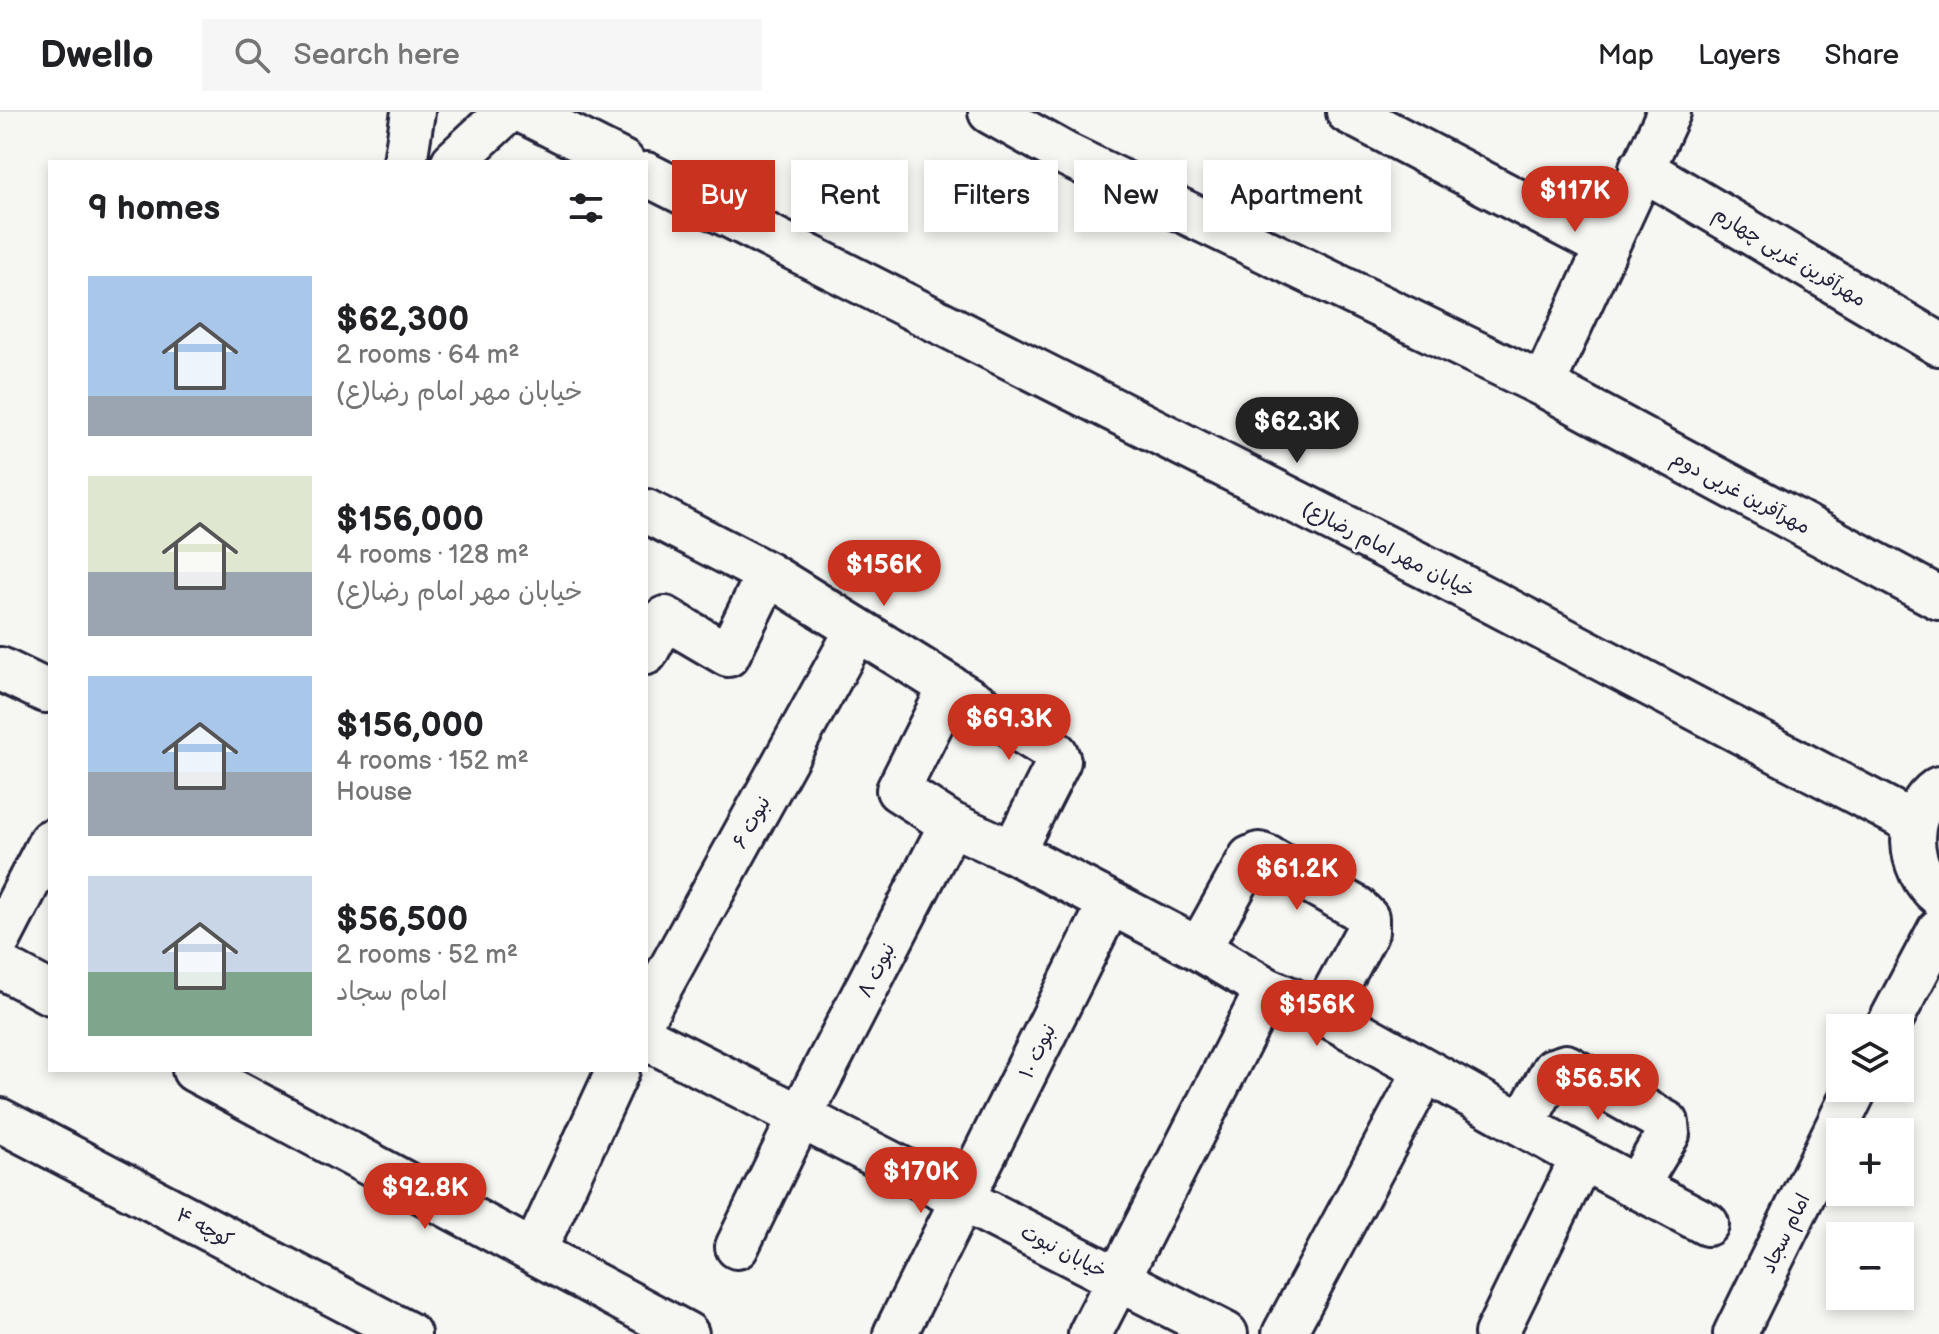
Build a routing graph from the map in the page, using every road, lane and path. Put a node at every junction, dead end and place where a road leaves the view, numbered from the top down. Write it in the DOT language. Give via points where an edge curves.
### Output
graph roads {
  1 [pos="413,112"];
  2 [pos="507,112"];
  3 [pos="524,112"];
  4 [pos="990,112"];
  5 [pos="1348,112"];
  6 [pos="1669,112"];
  7 [pos="405,160"];
  8 [pos="455,160"];
  9 [pos="619,160"];
  10 [pos="1641,168"];
  11 [pos="648,175"];
  12 [pos="1606,247"];
  13 [pos="1939,344"];
  14 [pos="1543,385"];
  15 [pos="648,512"];
  16 [pos="768,574"];
  17 [pos="1939,598"];
  18 [pos="857,630"];
  19 [pos="655,636"];
  20 [pos="0,669"];
  21 [pos="950,687"];
  22 [pos="46,691"];
  23 [pos="1939,788"];
  24 [pos="1914,823"];
  25 [pos="951,824"];
  26 [pos="48,845"];
  27 [pos="1013,852"];
  28 [pos="1939,895"];
  29 [pos="1110,903"];
  30 [pos="1939,930"];
  31 [pos="0,938"];
  32 [pos="1199,949"];
  33 [pos="0,966"];
  34 [pos="1267,989"];
  35 [pos="48,992"];
  36 [pos="648,1009"];
  37 [pos="1323,1013"];
  38 [pos="1894,1014"];
  39 [pos="648,1039"];
  40 [pos="1425,1071"];
  41 [pos="617,1072"];
  42 [pos="213,1074"];
  43 [pos="1849,1102"];
  44 [pos="800,1117"];
  45 [pos="0,1120"];
  46 [pos="1523,1124"];
  47 [pos="1582,1158"];
  48 [pos="1636,1187"];
  49 [pos="964,1199"];
  50 [pos="1707,1224"];
  51 [pos="737,1247"];
  52 [pos="534,1252"];
  53 [pos="1117,1278"];
  54 [pos="409,1334"];
  55 [pos="687,1334"];
  56 [pos="895,1334"];
  57 [pos="1090,1334"];
  58 [pos="1226,1334"];
  59 [pos="1284,1334"];
  60 [pos="1496,1334"];
  61 [pos="1735,1334"];
  1 -- 7 [label="street"];
  2 -- 8 [label="street"];
  3 -- 9 [label="street"];
  4 -- 14 [label="street, مهرآفرین غربی دوم" via="1067,155"];
  5 -- 12 [label="street"];
  6 -- 10 [label="street"];
  10 -- 12 [label="street"];
  10 -- 13 [label="street, مهرآفرین غربی چهارم"];
  11 -- 24 [label="street, خیابان مهر امام رضا(ع)" via="1443,576"];
  12 -- 14 [label="street"];
  14 -- 17 [label="street, مهرآفرین غربی دوم"];
  15 -- 16 [label="street"];
  16 -- 18 [label="street"];
  16 -- 19 [label="street" via="728,655"];
  18 -- 21 [label="street"];
  18 -- 36 [label="street, نبوت ۶"];
  20 -- 22 [label="street"];
  21 -- 25 [label="street" via="898,790"];
  21 -- 27 [label="street" via="1056,753 1059,761"];
  23 -- 24 [label="street"];
  24 -- 28 [label="street" via="1913,856 1926,885"];
  25 -- 27 [label="street"];
  25 -- 44 [label="street, نبوت ۸"];
  26 -- 31 [label="street"];
  27 -- 29 [label="street"];
  29 -- 32 [label="street"];
  29 -- 49 [label="street, نبوت ۱۰"];
  30 -- 38 [label="street"];
  32 -- 34 [label="street"];
  32 -- 37 [label="street" via="1250,858 1267,857 1367,918 1367,932"];
  33 -- 35 [label="street"];
  34 -- 37 [label="street"];
  34 -- 53 [label="street"];
  37 -- 40 [label="street"];
  39 -- 44 [label="street, خیابان نبوت"];
  40 -- 46 [label="street"];
  40 -- 59 [label="street"];
  41 -- 52 [label="street"];
  42 -- 52 [label="street"];
  43 -- 61 [label="street, امام سجاد"];
  44 -- 49 [label="street, خیابان نبوت"];
  44 -- 51 [label="street, نبوت ۸"];
  45 -- 54 [label="street, کوچه ۴"];
  46 -- 47 [label="street"];
  46 -- 48 [label="street" via="1553,1070 1566,1066 1667,1123 1668,1134"];
  47 -- 48 [label="street"];
  47 -- 60 [label="street"];
  48 -- 50 [label="street"];
  49 -- 53 [label="street, خیابان نبوت"];
  49 -- 56 [label="street, نبوت ۱۰"];
  52 -- 55 [label="street"];
  53 -- 57 [label="street"];
  53 -- 58 [label="street, خیابان نبوت"];
}
